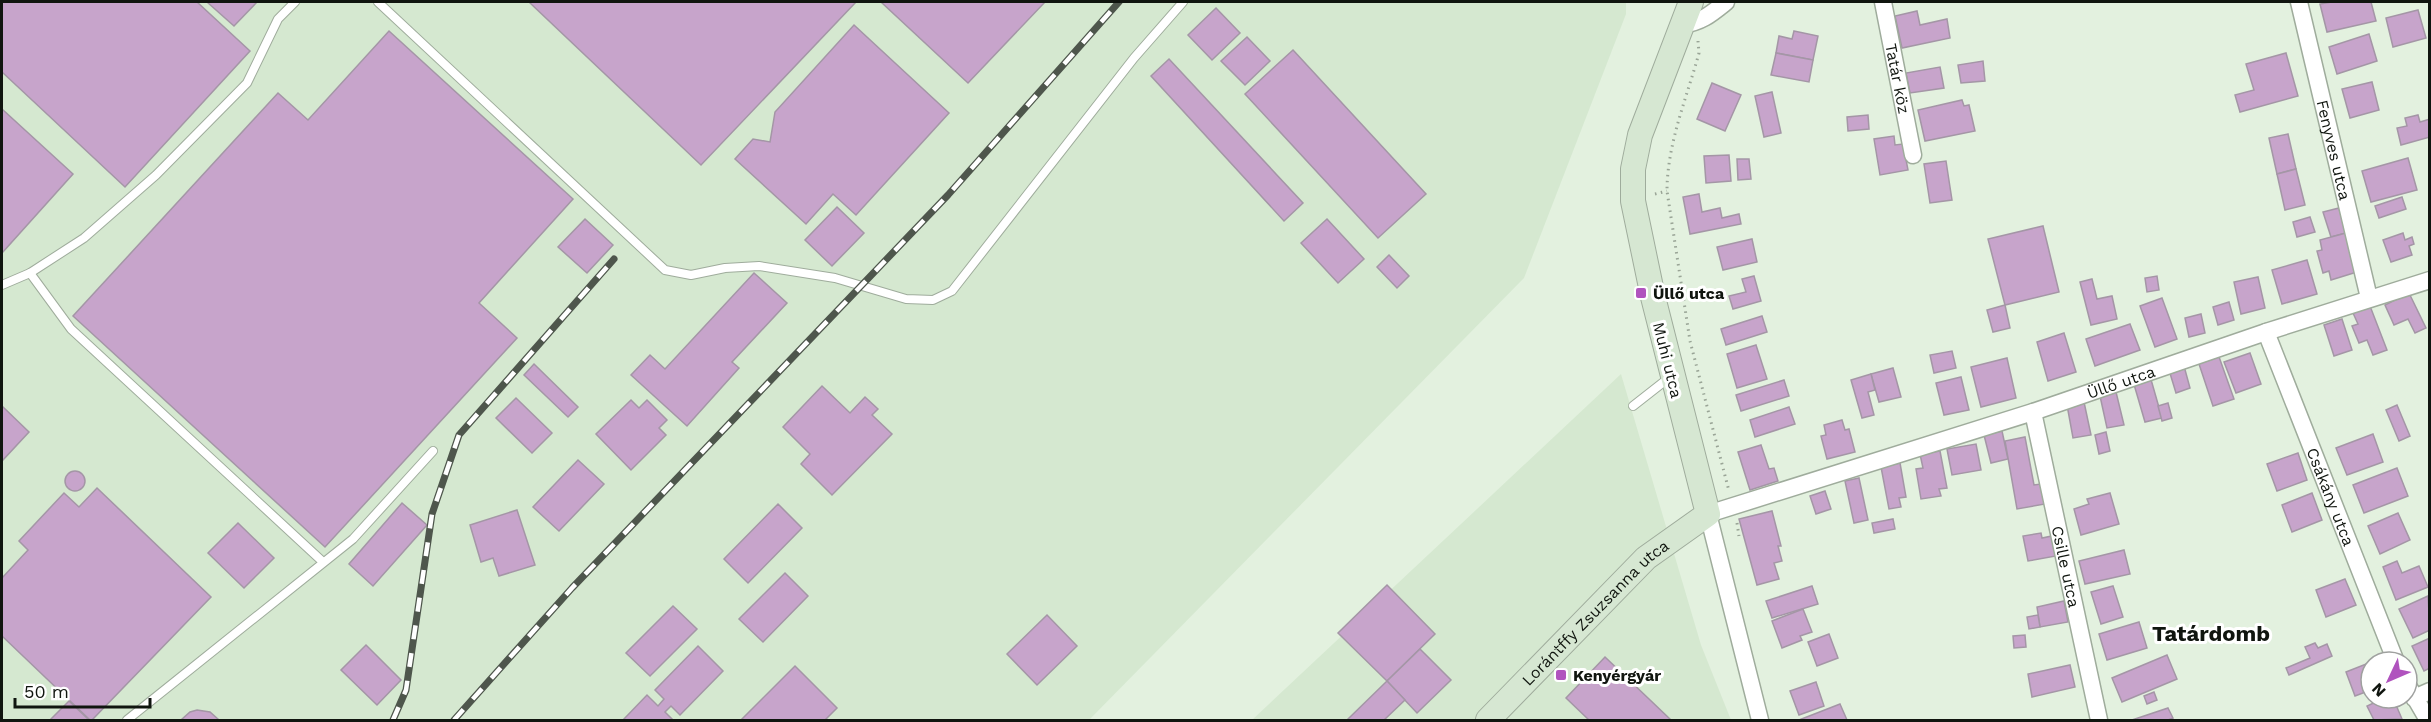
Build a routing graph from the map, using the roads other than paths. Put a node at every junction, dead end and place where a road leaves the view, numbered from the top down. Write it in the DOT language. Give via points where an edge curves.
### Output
graph roads {
  1 [pos="295,2"];
  2 [pos="378,2"];
  3 [pos="1183,2"];
  4 [pos="1691,2"];
  5 [pos="1726,2"];
  6 [pos="1883,2"];
  7 [pos="2299,2"];
  8 [pos="1682,25"];
  9 [pos="1913,155"];
  10 [pos="30,273"];
  11 [pos="2429,282"];
  12 [pos="2,285"];
  13 [pos="2369,298"];
  14 [pos="2266,332"];
  15 [pos="1672,375"];
  16 [pos="1633,406"];
  17 [pos="2033,412"];
  18 [pos="432,451"];
  19 [pos="1708,514"];
  20 [pos="323,562"];
  21 [pos="2391,650"];
  22 [pos="2419,706"];
  23 [pos="127,720"];
  24 [pos="1488,720"];
  25 [pos="1760,720"];
  26 [pos="2099,720"];
  27 [pos="2428,720"];
  1 -- 10 [label="lane" via="278,19 247,84 147,183 84,238"];
  2 -- 3 [label="lane" via="665,270 691,275 759,266 835,278 906,299 933,300 952,291 1134,58"];
  4 -- 8 [label="main road, Muhi utca"];
  5 -- 8 [label="street" via="1707,18"];
  6 -- 9 [label="street, Tatár köz"];
  7 -- 13 [label="street, Fenyves utca"];
  8 -- 15 [label="main road, Muhi utca" via="1640,135 1633,169 1633,201"];
  10 -- 12 [label="lane"];
  10 -- 20 [label="lane" via="71,329"];
  11 -- 13 [label="street, Üllő utca"];
  13 -- 14 [label="street, Üllő utca"];
  14 -- 17 [label="street, Üllő utca"];
  14 -- 21 [label="street, Csákány utca"];
  15 -- 16 [label="lane"];
  15 -- 19 [label="main road, Muhi utca"];
  17 -- 19 [label="street, Üllő utca"];
  17 -- 26 [label="street, Csille utca"];
  18 -- 20 [label="lane" via="352,539"];
  19 -- 24 [label="main road, Lorántffy Zsuzsanna utca" via="1646,558"];
  19 -- 25 [label="street, Muhi utca"];
  20 -- 23 [label="lane"];
  22 -- 27 [label="street"];
}
